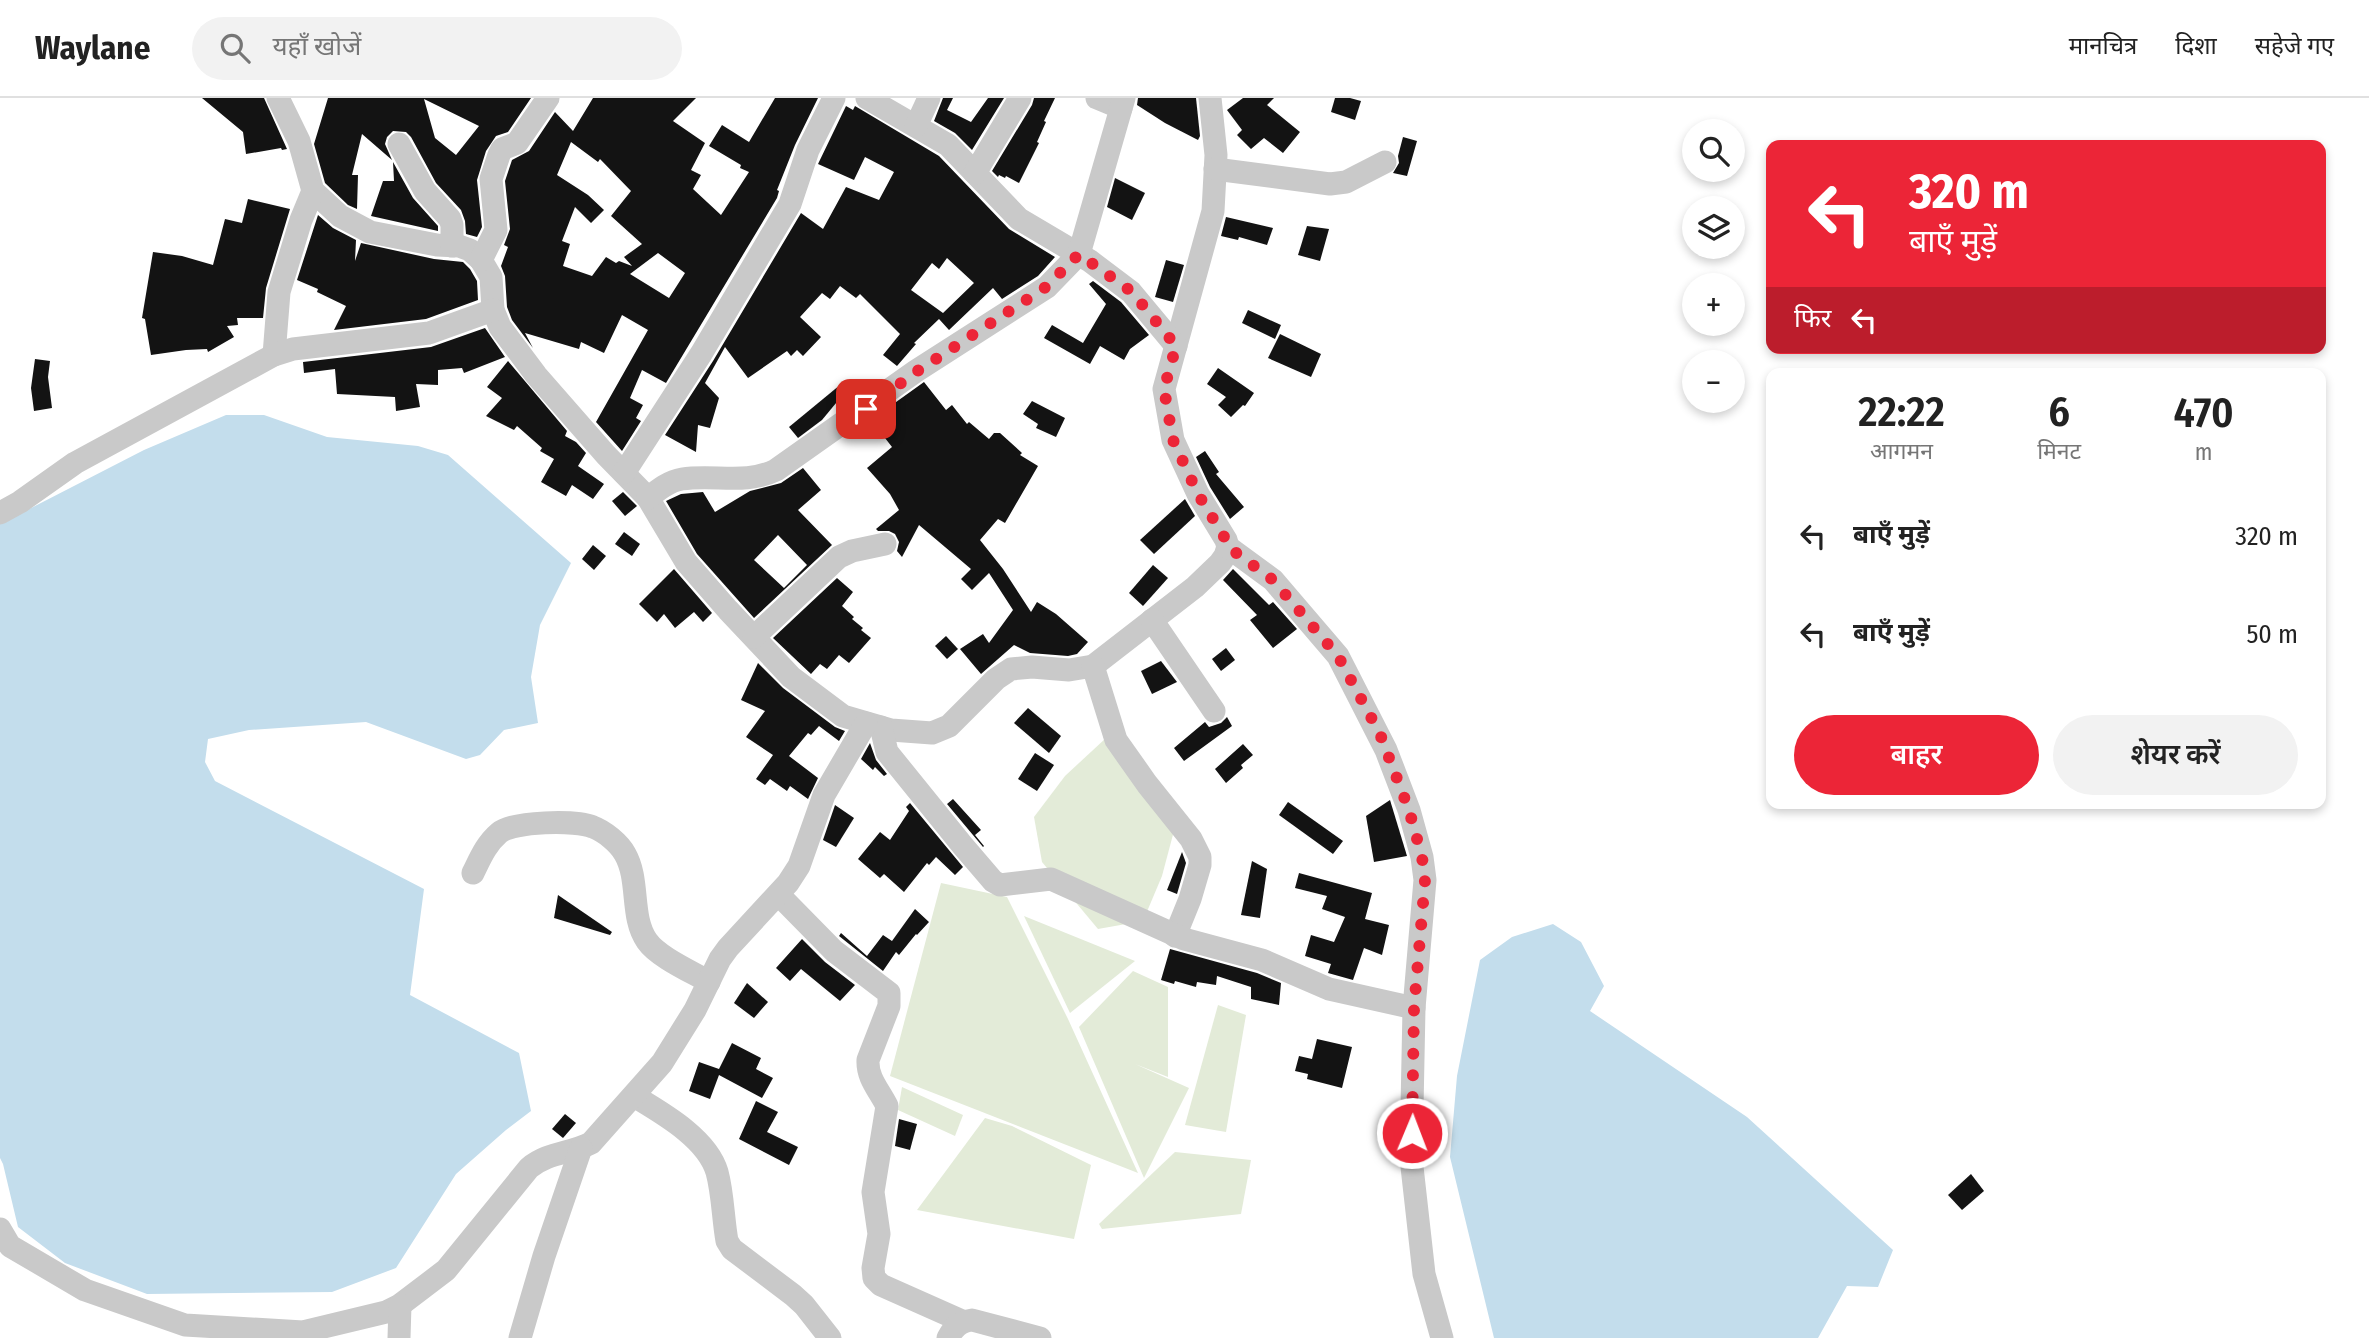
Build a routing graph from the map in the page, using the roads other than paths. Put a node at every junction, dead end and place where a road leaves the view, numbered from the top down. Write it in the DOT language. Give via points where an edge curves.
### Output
graph roads {
  1 [pos="279,98"];
  2 [pos="548,98"];
  3 [pos="834,98"];
  4 [pos="867,98"];
  5 [pos="929,98"];
  6 [pos="1020,98"];
  7 [pos="1097,98"];
  8 [pos="1210,98"];
  9 [pos="1122,103"];
  10 [pos="916,126"];
  11 [pos="399,144"];
  12 [pos="1385,162"];
  13 [pos="1215,169"];
  14 [pos="975,173"];
  15 [pos="313,191"];
  16 [pos="452,246"];
  17 [pos="1079,254"];
  18 [pos="481,260"];
  19 [pos="493,310"];
  20 [pos="1176,346"];
  21 [pos="274,355"];
  22 [pos="624,473"];
  23 [pos="648,498"];
  24 [pos="0,513"];
  25 [pos="885,544"];
  26 [pos="1228,547"];
  27 [pos="1152,620"];
  28 [pos="754,637"];
  29 [pos="1093,666"];
  30 [pos="1214,711"];
  31 [pos="873,725"];
  32 [pos="473,873"];
  33 [pos="779,895"];
  34 [pos="1175,936"];
  35 [pos="709,982"];
  36 [pos="1414,1008"];
  37 [pos="634,1096"];
  38 [pos="581,1148"];
  39 [pos="0,1229"];
  40 [pos="400,1305"];
  41 [pos="955,1330"];
  42 [pos="399,1338"];
  43 [pos="520,1338"];
  44 [pos="830,1338"];
  45 [pos="1040,1338"];
  46 [pos="1443,1338"];
  1 -- 15 [label="street" via="299,141"];
  2 -- 18 [label="street" via="517,143 499,155 491,179 496,230"];
  3 -- 22 [label="street" via="808,150 790,204"];
  4 -- 10 [label="street"];
  5 -- 10 [label="street"];
  6 -- 14 [label="street"];
  7 -- 9 [label="street"];
  8 -- 13 [label="street"];
  9 -- 17 [label="street"];
  10 -- 14 [label="street" via="948,145"];
  11 -- 16 [label="street" via="421,184 450,219"];
  12 -- 13 [label="street" via="1353,179 1330,184"];
  13 -- 20 [label="street" via="1213,211"];
  14 -- 17 [label="street" via="1019,219"];
  15 -- 16 [label="street" via="340,216 370,232"];
  15 -- 21 [label="street" via="279,292"];
  16 -- 18 [label="street" via="470,250"];
  17 -- 20 [label="street" via="1132,292"];
  17 -- 23 [label="street" via="1046,287 776,470 748,479 681,479"];
  18 -- 19 [label="street" via="491,277"];
  19 -- 21 [label="street" via="429,333"];
  19 -- 22 [label="street" via="500,327 536,375"];
  20 -- 26 [label="street" via="1164,389 1173,440"];
  21 -- 24 [label="street" via="75,463"];
  22 -- 23 [label="street"];
  23 -- 28 [label="street" via="686,562"];
  25 -- 28 [label="street" via="839,556"];
  26 -- 27 [label="street" via="1220,563"];
  26 -- 36 [label="street" via="1273,580 1329,643 1386,750 1409,810 1424,868"];
  27 -- 29 [label="street"];
  27 -- 30 [label="street"];
  28 -- 31 [label="street" via="791,677 843,716"];
  29 -- 31 [label="street" via="1011,668 949,726 932,733"];
  29 -- 34 [label="street" via="1116,740 1200,857"];
  31 -- 33 [label="street" via="824,795 799,866"];
  31 -- 34 [label="street" via="887,751 993,881 1008,885 1051,879"];
  32 -- 35 [label="street" via="501,831 519,825 592,826 625,853 645,940"];
  33 -- 35 [label="street" via="728,948"];
  33 -- 41 [label="street" via="834,951 889,993 889,1006 867,1069 887,1106 873,1192 878,1234 874,1278"];
  34 -- 36 [label="street" via="1255,958 1329,989"];
  35 -- 37 [label="street" via="662,1063"];
  36 -- 46 [label="street" via="1413,1174 1424,1274"];
  37 -- 38 [label="street" via="603,1132"];
  37 -- 44 [label="street" via="677,1122 712,1161 732,1249 799,1300"];
  38 -- 40 [label="street" via="540,1159 529,1168 446,1270"];
  38 -- 43 [label="street"];
  39 -- 40 [label="street" via="10,1246 85,1290 185,1325 303,1332"];
  40 -- 42 [label="street"];
  41 -- 45 [label="street" via="972,1320"];
}
